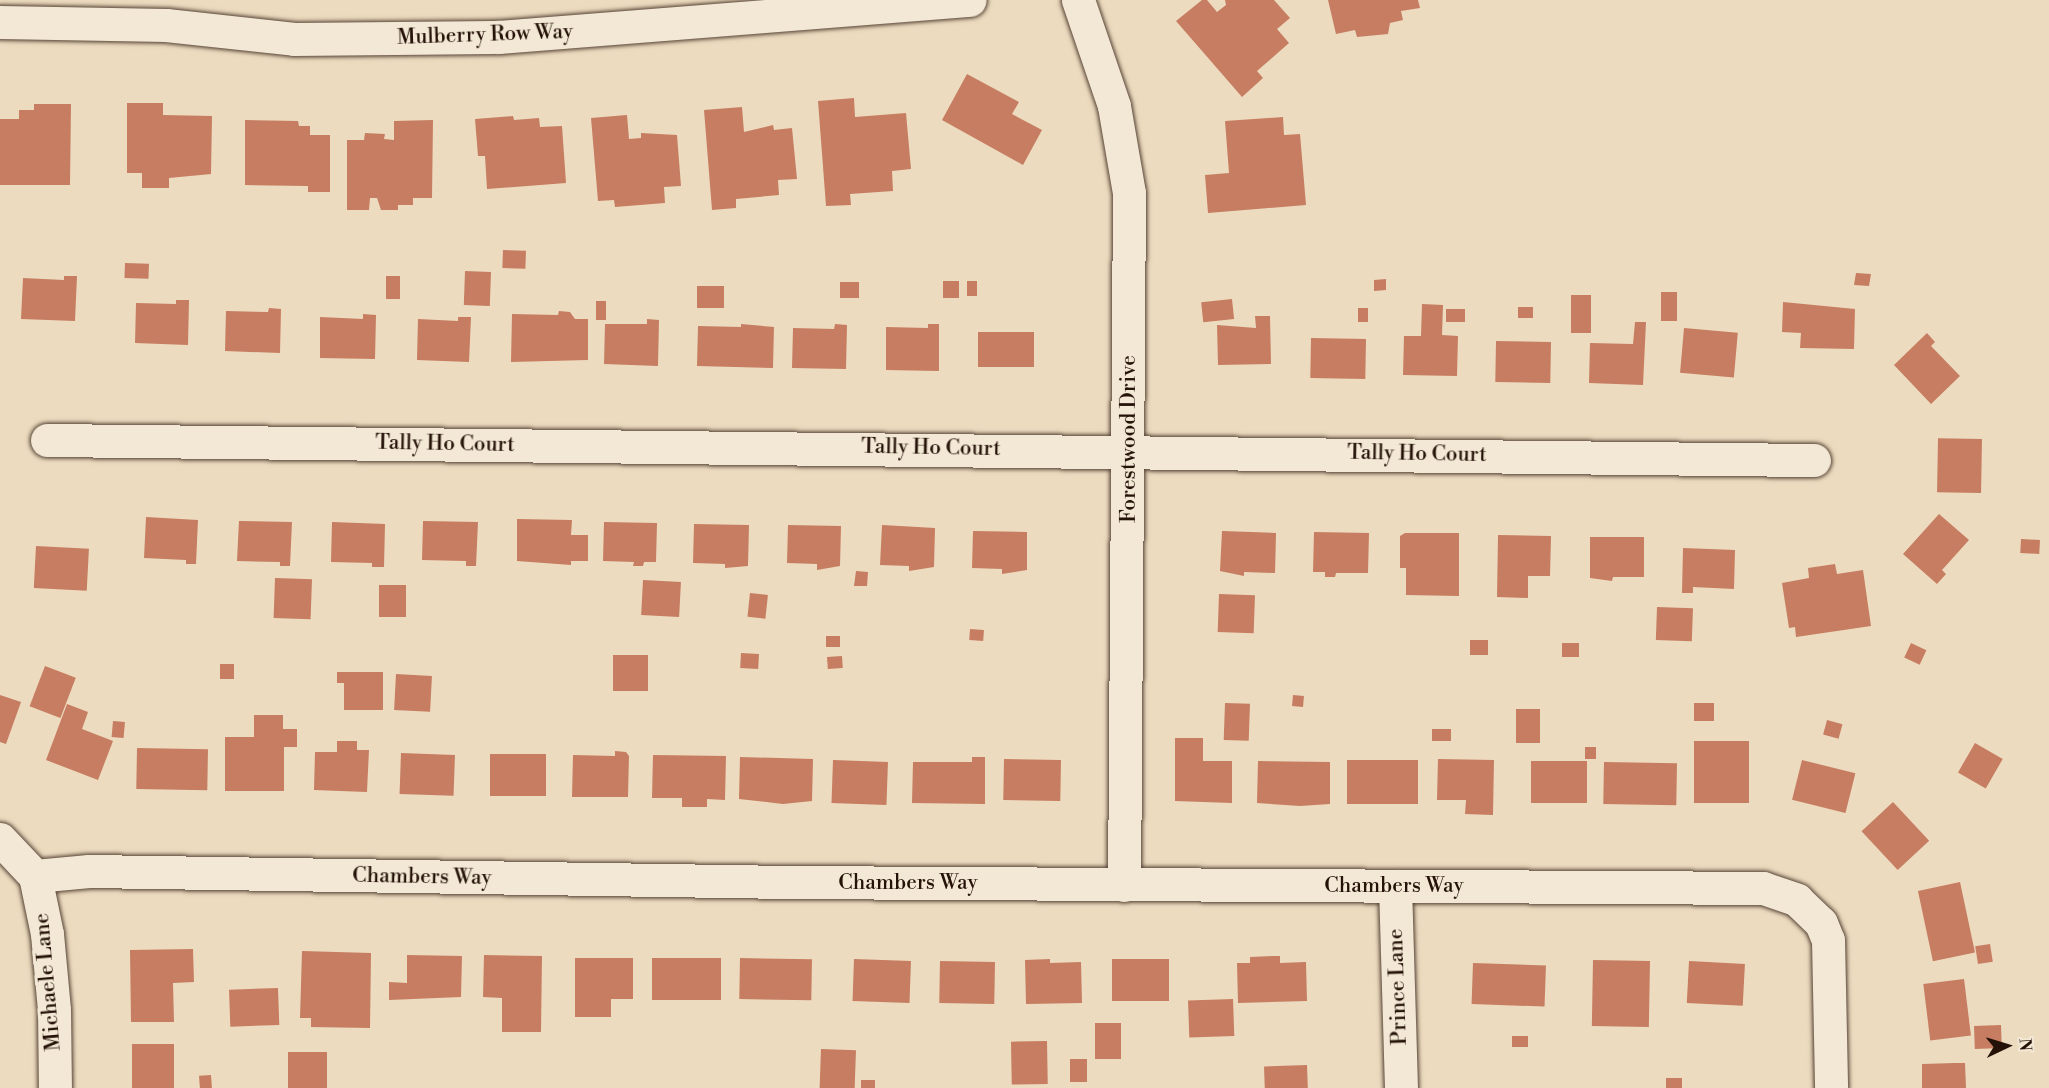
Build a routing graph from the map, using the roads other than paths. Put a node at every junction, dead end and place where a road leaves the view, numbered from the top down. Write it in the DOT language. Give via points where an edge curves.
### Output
graph roads {
  1 [pos="970,0"];
  2 [pos="1078,0"];
  3 [pos="693,12"];
  4 [pos="0,22"];
  5 [pos="47,440"];
  6 [pos="1130,450"];
  7 [pos="1814,460"];
  8 [pos="0,839"];
  9 [pos="35,876"];
  10 [pos="1124,885"];
  11 [pos="1395,886"];
  12 [pos="55,1088"];
  13 [pos="1401,1088"];
  14 [pos="1831,1088"];
  1 -- 3 [label="street, Mulberry Row Way"];
  2 -- 6 [label="street, Forestwood Drive" via="1114,106 1129,193"];
  3 -- 4 [label="street, Mulberry Row Way" via="499,37 294,39 166,26"];
  5 -- 6 [label="street, Tally Ho Court"];
  6 -- 7 [label="street, Tally Ho Court"];
  6 -- 10 [label="street, Forestwood Drive"];
  8 -- 9 [label="street"];
  9 -- 10 [label="street, Chambers Way" via="89,871"];
  9 -- 12 [label="street, Michaele Lane" via="50,955"];
  10 -- 11 [label="street, Chambers Way"];
  11 -- 13 [label="street, Prince Lane"];
  11 -- 14 [label="street, Chambers Way" via="1763,888 1797,900 1821,923 1830,962"];
}
